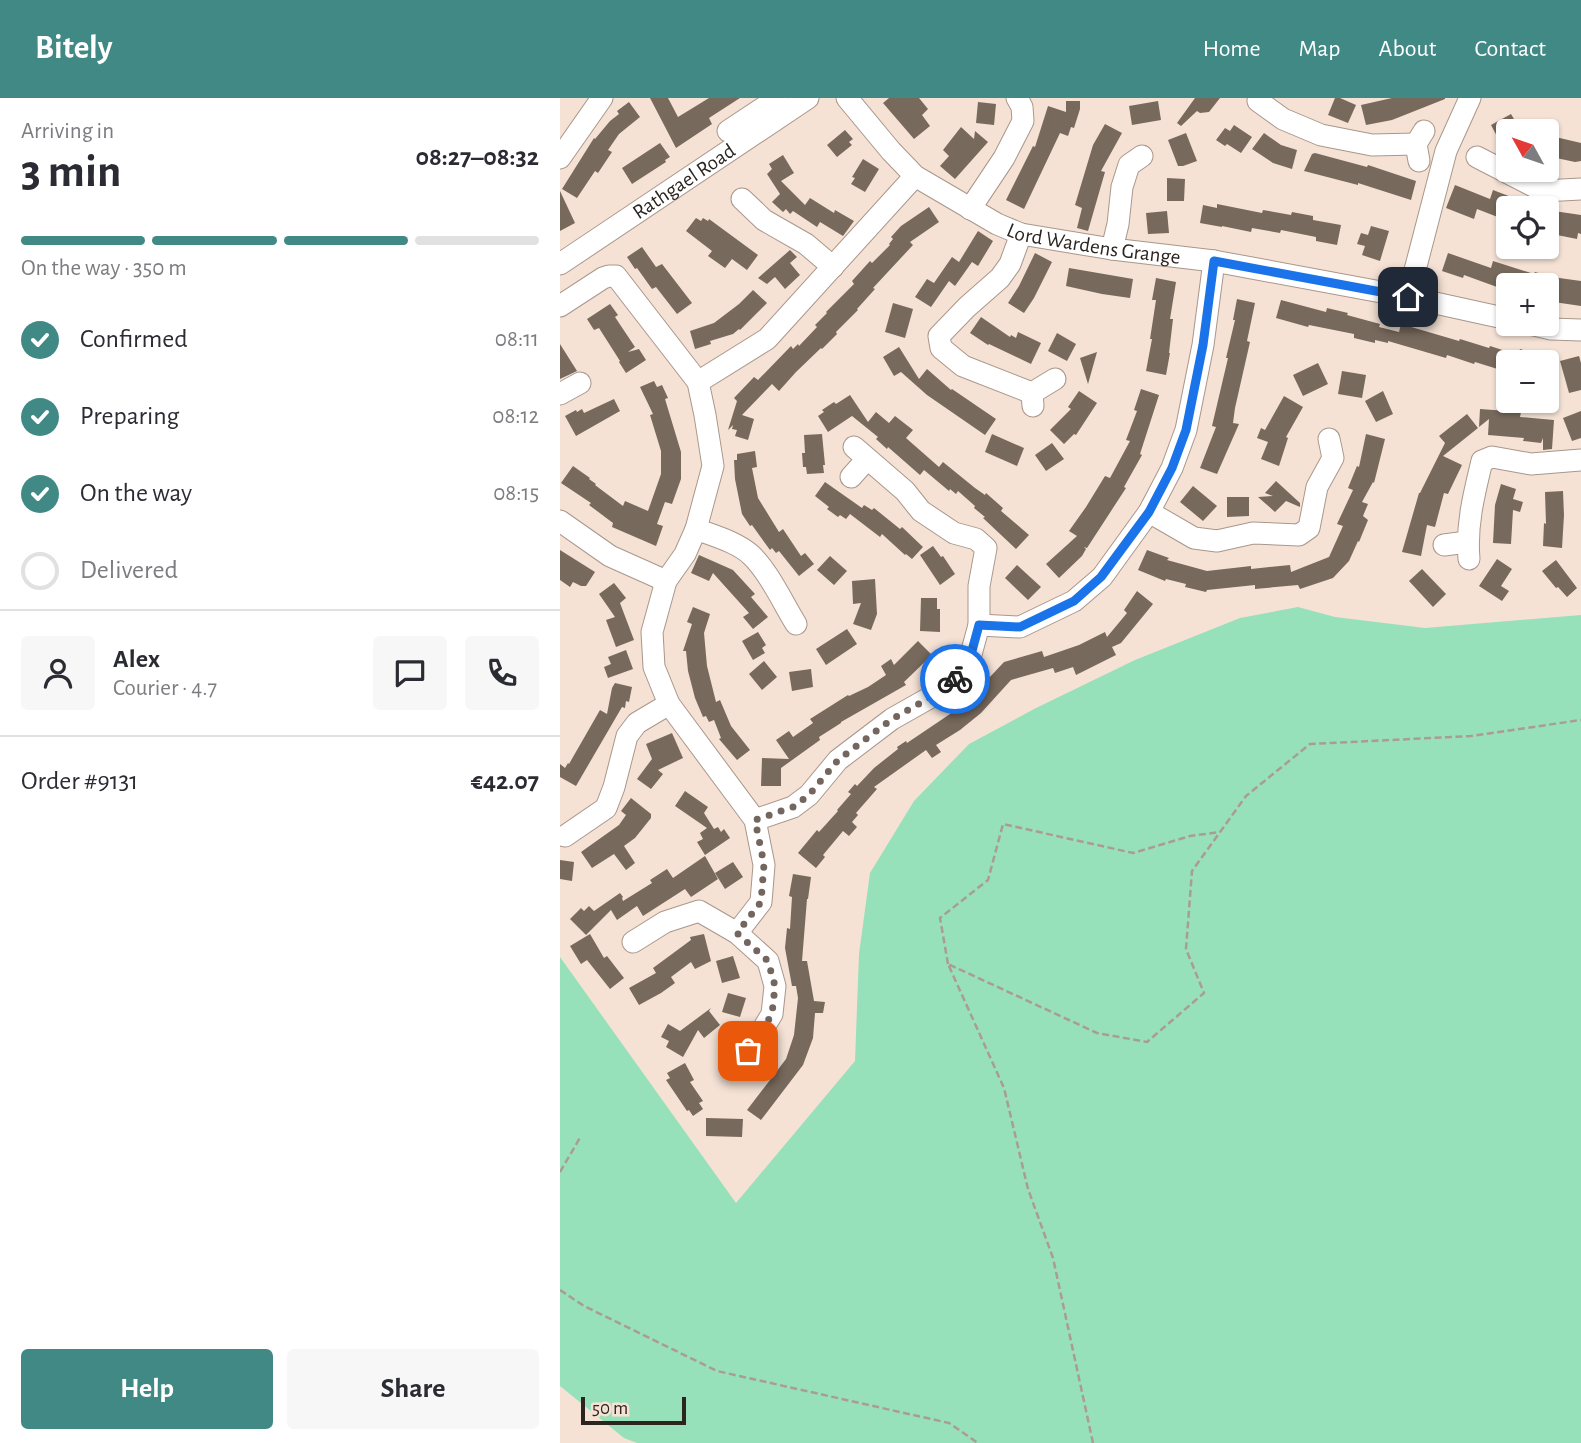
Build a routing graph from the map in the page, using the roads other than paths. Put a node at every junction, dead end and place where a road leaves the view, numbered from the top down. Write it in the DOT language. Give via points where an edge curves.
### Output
graph roads {
  1 [pos="602,98"];
  2 [pos="778,98"];
  3 [pos="808,98"];
  4 [pos="847,98"];
  5 [pos="1017,98"];
  6 [pos="1470,98"];
  7 [pos="1256,103"];
  8 [pos="728,131"];
  9 [pos="1420,145"];
  10 [pos="1473,155"];
  11 [pos="1142,156"];
  12 [pos="560,158"];
  13 [pos="915,176"];
  14 [pos="1581,189"];
  15 [pos="742,196"];
  16 [pos="970,209"];
  17 [pos="1021,234"];
  18 [pos="1112,249"];
  19 [pos="1214,261"];
  20 [pos="560,264"];
  21 [pos="833,267"];
  22 [pos="1408,297"];
  23 [pos="560,306"];
  24 [pos="1496,316"];
  25 [pos="1559,329"];
  26 [pos="1581,330"];
  27 [pos="1055,379"];
  28 [pos="698,382"];
  29 [pos="580,383"];
  30 [pos="560,394"];
  31 [pos="1329,439"];
  32 [pos="1581,460"];
  33 [pos="851,477"];
  34 [pos="1149,512"];
  35 [pos="560,521"];
  36 [pos="696,529"];
  37 [pos="1444,545"];
  38 [pos="666,581"];
  39 [pos="979,625"];
  40 [pos="799,626"];
  41 [pos="669,704"];
  42 [pos="755,820"];
  43 [pos="570,825"];
  44 [pos="737,933"];
  45 [pos="631,943"];
  46 [pos="738,1064"];
  1 -- 12 [label="street"];
  2 -- 8 [label="street"];
  3 -- 20 [label="street, Rathgael Road"];
  4 -- 13 [label="street, Lord Wardens Grange"];
  5 -- 16 [label="street" via="1023,121"];
  6 -- 22 [label="street" via="1446,151"];
  7 -- 9 [label="street" via="1321,135 1372,145"];
  10 -- 14 [label="street" via="1543,191"];
  11 -- 18 [label="street" via="1129,165"];
  13 -- 16 [label="street, Lord Wardens Grange"];
  13 -- 21 [label="street"];
  15 -- 21 [label="street" via="764,220 806,244"];
  16 -- 17 [label="street, Lord Wardens Grange"];
  17 -- 18 [label="street, Lord Wardens Grange"];
  17 -- 27 [label="street" via="1000,278 939,336 941,348 963,366 1033,399"];
  18 -- 19 [label="street, Lord Wardens Grange"];
  19 -- 22 [label="street, Lord Wardens Grange"];
  19 -- 34 [label="street" via="1186,430"];
  21 -- 28 [label="street" via="767,339"];
  22 -- 24 [label="street, Lord Wardens Grange"];
  23 -- 28 [label="street" via="603,278 616,276"];
  25 -- 26 [label="street"];
  28 -- 36 [label="street" via="713,466"];
  29 -- 30 [label="street"];
  31 -- 34 [label="street" via="1333,458 1317,487 1309,528 1299,535 1253,533 1217,541 1194,538"];
  32 -- 37 [label="street" via="1531,464 1492,457 1482,461 1471,505 1468,551"];
  33 -- 39 [label="street" via="861,453 921,511 986,548 979,586"];
  34 -- 39 [label="street" via="1101,577 1074,601 1020,627"];
  35 -- 38 [label="street" via="610,556"];
  36 -- 38 [label="street"];
  36 -- 40 [label="street" via="752,555"];
  38 -- 41 [label="street" via="652,632 654,667"];
  39 -- 42 [label="street" via="970,658 957,677 838,760 793,807"];
  41 -- 42 [label="street"];
  41 -- 43 [label="street" via="637,723 627,736 606,808"];
  42 -- 44 [label="street" via="764,864 761,902"];
  44 -- 45 [label="street" via="699,911 665,922"];
  44 -- 46 [label="street" via="768,961 775,986 772,1014"];
}
